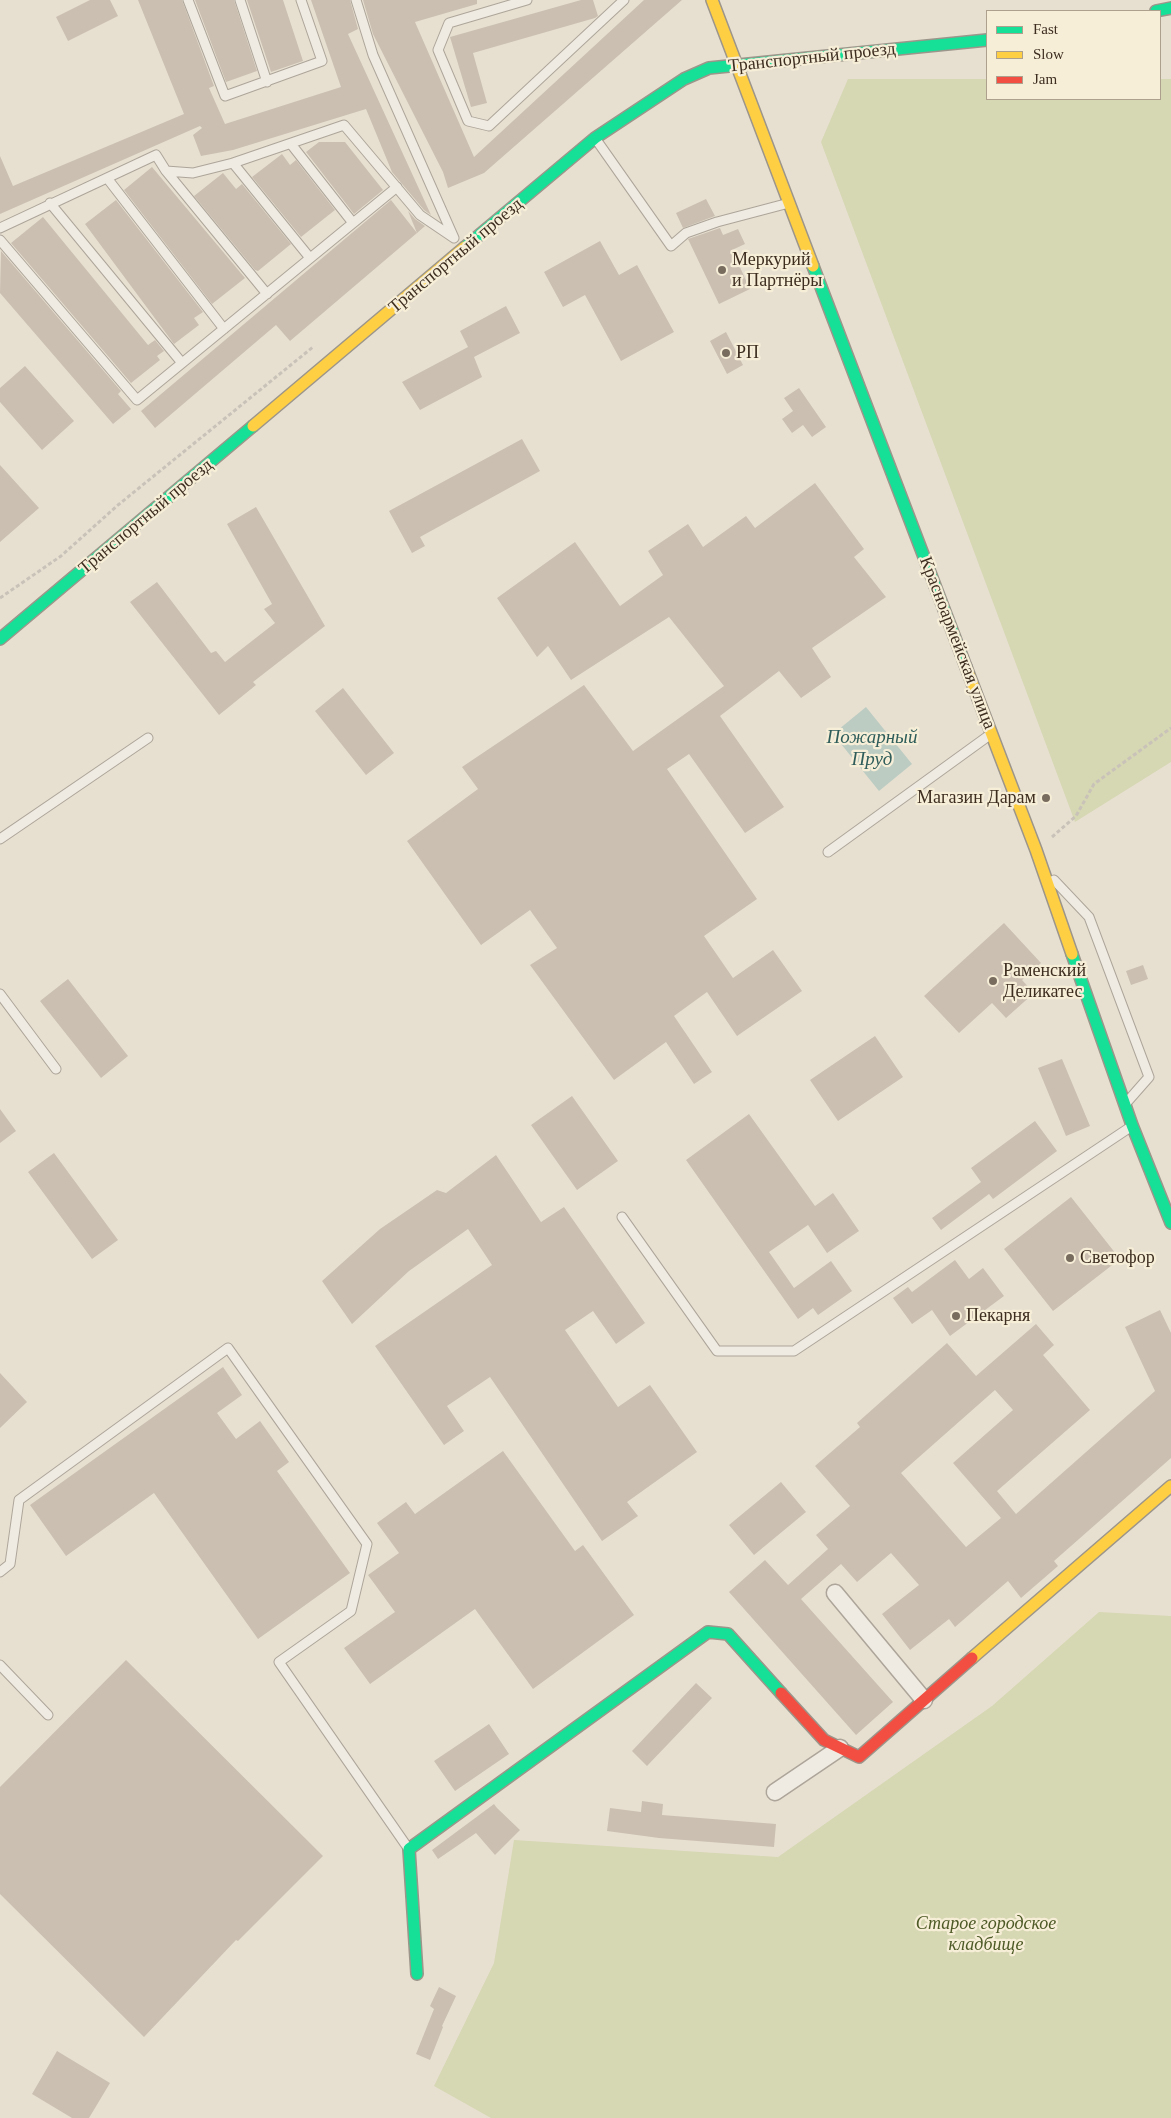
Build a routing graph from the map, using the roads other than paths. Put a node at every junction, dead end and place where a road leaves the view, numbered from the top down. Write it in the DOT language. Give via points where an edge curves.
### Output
graph roads {
  1 [pos="188,0"];
  2 [pos="240,0"];
  3 [pos="302,0"];
  4 [pos="356,0"];
  5 [pos="527,0"];
  6 [pos="624,0"];
  7 [pos="712,0"];
  8 [pos="986,40"];
  9 [pos="737,64"];
  10 [pos="268,82"];
  11 [pos="595,138"];
  12 [pos="291,144"];
  13 [pos="233,163"];
  14 [pos="166,171"];
  15 [pos="107,178"];
  16 [pos="397,187"];
  17 [pos="50,203"];
  18 [pos="789,203"];
  19 [pos="353,223"];
  20 [pos="0,228"];
  21 [pos="454,238"];
  22 [pos="0,240"];
  23 [pos="464,250"];
  24 [pos="310,258"];
  25 [pos="267,294"];
  26 [pos="224,329"];
  27 [pos="182,363"];
  28 [pos="0,639"];
  29 [pos="992,734"];
  30 [pos="148,738"];
  31 [pos="0,839"];
  32 [pos="828,852"];
  33 [pos="1042,868"];
  34 [pos="0,994"];
  35 [pos="56,1070"];
  36 [pos="1125,1104"];
  37 [pos="1132,1125"];
  38 [pos="622,1217"];
  39 [pos="1171,1223"];
  40 [pos="1171,1486"];
  41 [pos="0,1572"];
  42 [pos="835,1593"];
  43 [pos="0,1664"];
  44 [pos="924,1700"];
  45 [pos="48,1715"];
  46 [pos="840,1748"];
  47 [pos="775,1792"];
  48 [pos="409,1849"];
  49 [pos="417,1974"];
  1 -- 10 [label="lane" via="225,96"];
  2 -- 10 [label="lane"];
  3 -- 10 [label="lane" via="322,61"];
  4 -- 21 [label="lane" via="373,55"];
  5 -- 6 [label="lane" via="449,23 438,50 468,122 489,126"];
  7 -- 9 [label="street, Красноармейская улица"];
  8 -- 9 [label="street, Транспортный проезд"];
  9 -- 11 [label="street, Транспортный проезд" via="709,68 684,80"];
  9 -- 18 [label="street, Красноармейская улица"];
  11 -- 18 [label="lane" via="671,246 686,233"];
  11 -- 23 [label="street, Транспортный проезд"];
  12 -- 13 [label="lane"];
  12 -- 16 [label="lane" via="344,125"];
  12 -- 19 [label="lane"];
  13 -- 14 [label="lane" via="193,173"];
  13 -- 24 [label="lane"];
  14 -- 15 [label="lane" via="156,155"];
  14 -- 25 [label="lane"];
  15 -- 17 [label="lane"];
  15 -- 26 [label="lane"];
  16 -- 19 [label="lane"];
  16 -- 21 [label="lane" via="420,216"];
  17 -- 20 [label="lane"];
  17 -- 27 [label="lane"];
  18 -- 29 [label="street, Красноармейская улица"];
  19 -- 24 [label="lane"];
  21 -- 23 [label="lane"];
  22 -- 27 [label="lane" via="137,400"];
  23 -- 28 [label="street, Транспортный проезд"];
  24 -- 25 [label="lane"];
  25 -- 26 [label="lane"];
  26 -- 27 [label="lane"];
  29 -- 32 [label="lane"];
  29 -- 33 [label="street, Красноармейская улица"];
  30 -- 31 [label="lane"];
  33 -- 36 [label="street, Красноармейская улица"];
  33 -- 36 [label="lane" via="1089,917 1148,1077"];
  34 -- 35 [label="lane"];
  36 -- 37 [label="street, Красноармейская улица"];
  37 -- 38 [label="lane" via="794,1351 717,1351"];
  37 -- 39 [label="street, Красноармейская улица"];
  40 -- 44 [label="street"];
  41 -- 48 [label="lane" via="10,1564 19,1500 228,1348 367,1544 351,1610 279,1662"];
  42 -- 44 [label="street"];
  43 -- 45 [label="lane"];
  44 -- 46 [label="street" via="859,1757"];
  46 -- 47 [label="street"];
  46 -- 48 [label="street" via="824,1740 728,1634 708,1632"];
  48 -- 49 [label="street"];
}
